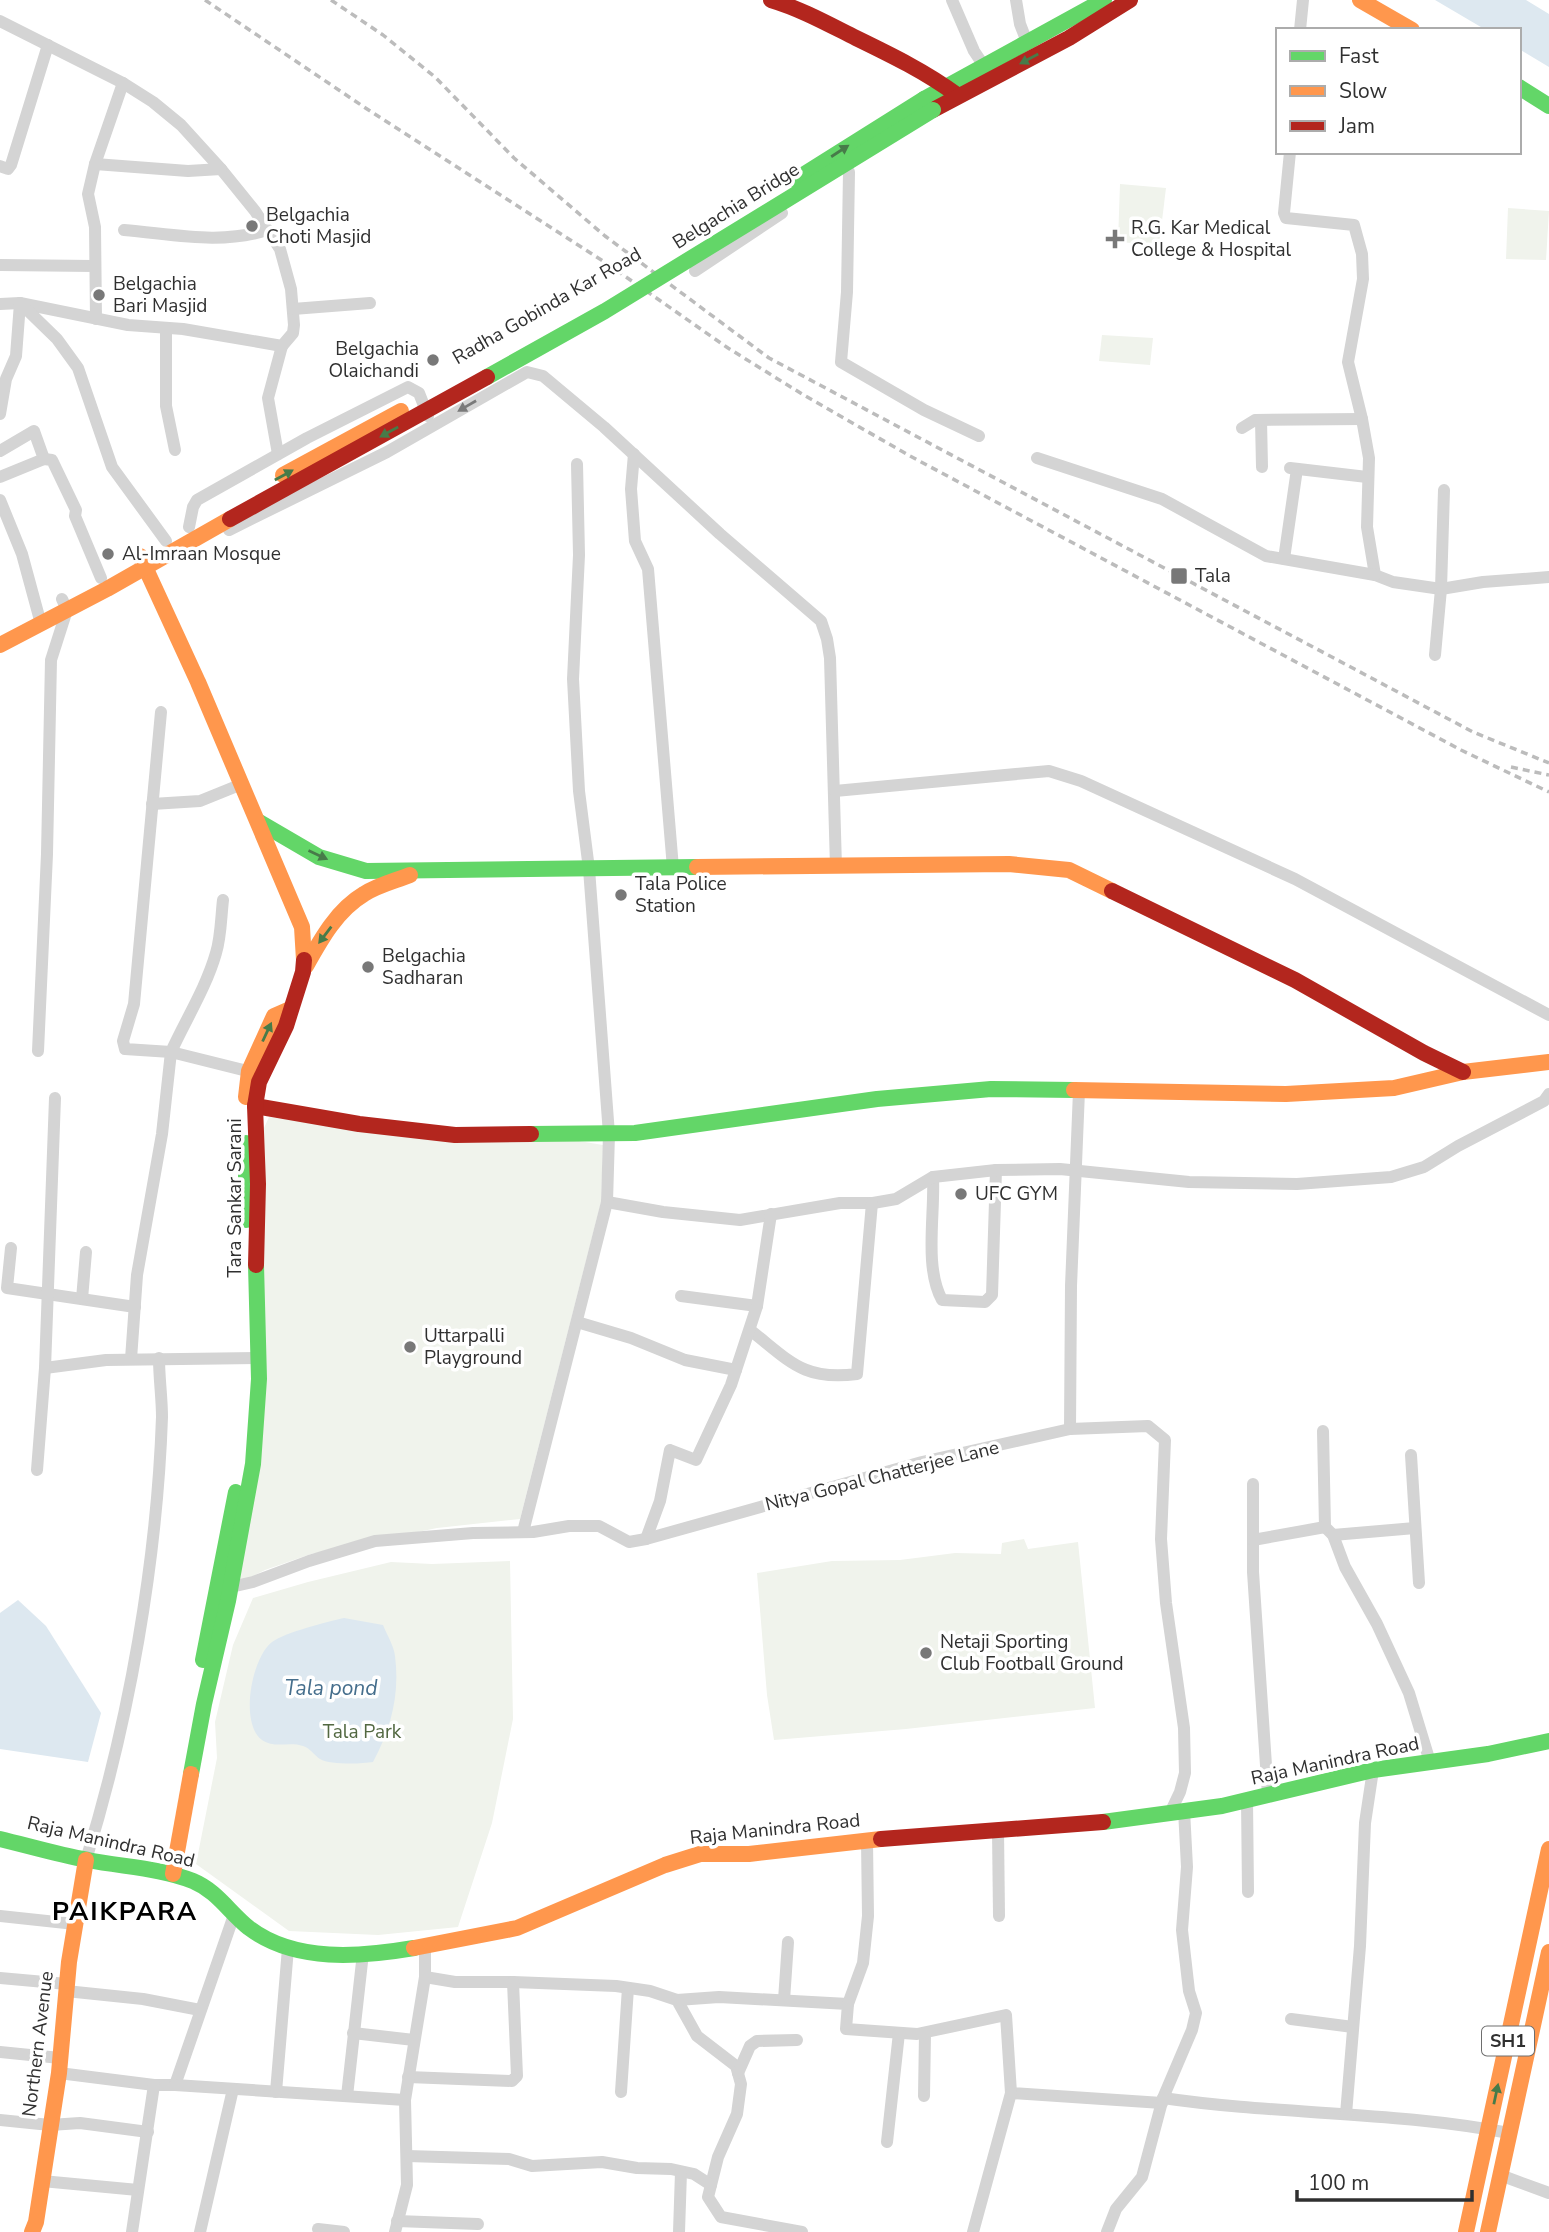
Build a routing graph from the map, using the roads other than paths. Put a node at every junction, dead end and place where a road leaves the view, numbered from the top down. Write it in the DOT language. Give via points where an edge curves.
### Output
graph roads {
  1 [pos="771,0"];
  2 [pos="952,0"];
  3 [pos="1016,0"];
  4 [pos="1104,0"];
  5 [pos="1130,0"];
  6 [pos="1303,0"];
  7 [pos="1360,0"];
  8 [pos="0,20"];
  9 [pos="1300,28"];
  10 [pos="1409,28"];
  11 [pos="1067,35"];
  12 [pos="1027,42"];
  13 [pos="48,45"];
  14 [pos="984,66"];
  15 [pos="123,83"];
  16 [pos="945,85"];
  17 [pos="1521,88"];
  18 [pos="959,96"];
  19 [pos="928,104"];
  20 [pos="1549,106"];
  21 [pos="1290,154"];
  22 [pos="94,164"];
  23 [pos="0,166"];
  24 [pos="221,169"];
  25 [pos="849,172"];
  26 [pos="124,230"];
  27 [pos="267,230"];
  28 [pos="0,265"];
  29 [pos="94,266"];
  30 [pos="695,271"];
  31 [pos="20,303"];
  32 [pos="370,303"];
  33 [pos="0,304"];
  34 [pos="293,309"];
  35 [pos="96,318"];
  36 [pos="166,328"];
  37 [pos="282,346"];
  38 [pos="0,414"];
  39 [pos="1362,419"];
  40 [pos="1261,420"];
  41 [pos="432,426"];
  42 [pos="1242,428"];
  43 [pos="979,436"];
  44 [pos="175,450"];
  45 [pos="0,451"];
  46 [pos="278,454"];
  47 [pos="634,454"];
  48 [pos="1037,458"];
  49 [pos="44,459"];
  50 [pos="577,464"];
  51 [pos="1262,467"];
  52 [pos="0,477"];
  53 [pos="1367,477"];
  54 [pos="1444,490"];
  55 [pos="0,500"];
  56 [pos="227,514"];
  57 [pos="189,527"];
  58 [pos="169,546"];
  59 [pos="1284,559"];
  60 [pos="142,562"];
  61 [pos="1375,575"];
  62 [pos="1549,577"];
  63 [pos="101,578"];
  64 [pos="1441,589"];
  65 [pos="64,605"];
  66 [pos="39,618"];
  67 [pos="0,632"];
  68 [pos="0,645"];
  69 [pos="1435,655"];
  70 [pos="161,712"];
  71 [pos="242,784"];
  72 [pos="835,790"];
  73 [pos="152,804"];
  74 [pos="259,822"];
  75 [pos="836,867"];
  76 [pos="673,868"];
  77 [pos="589,869"];
  78 [pos="420,870"];
  79 [pos="223,900"];
  80 [pos="303,972"];
  81 [pos="1549,1015"];
  82 [pos="38,1051"];
  83 [pos="171,1052"];
  84 [pos="1549,1062"];
  85 [pos="1463,1072"];
  86 [pos="255,1073"];
  87 [pos="1079,1091"];
  88 [pos="1549,1094"];
  89 [pos="55,1098"];
  90 [pos="255,1107"];
  91 [pos="609,1134"];
  92 [pos="996,1170"];
  93 [pos="1075,1171"];
  94 [pos="933,1177"];
  95 [pos="607,1202"];
  96 [pos="872,1203"];
  97 [pos="771,1213"];
  98 [pos="11,1248"];
  99 [pos="86,1252"];
  100 [pos="49,1293"];
  101 [pos="681,1296"];
  102 [pos="82,1299"];
  103 [pos="757,1306"];
  104 [pos="135,1307"];
  105 [pos="577,1322"];
  106 [pos="750,1331"];
  107 [pos="159,1358"];
  108 [pos="253,1358"];
  109 [pos="131,1359"];
  110 [pos="46,1368"];
  111 [pos="736,1370"];
  112 [pos="1070,1429"];
  113 [pos="1323,1431"];
  114 [pos="1411,1455"];
  115 [pos="37,1470"];
  116 [pos="1253,1483"];
  117 [pos="1415,1528"];
  118 [pos="1329,1531"];
  119 [pos="523,1532"];
  120 [pos="646,1539"];
  121 [pos="1253,1540"];
  122 [pos="1419,1583"];
  123 [pos="224,1584"];
  124 [pos="1549,1741"];
  125 [pos="1430,1762"];
  126 [pos="1373,1770"];
  127 [pos="1268,1795"];
  128 [pos="1247,1800"];
  129 [pos="1177,1811"];
  130 [pos="998,1830"];
  131 [pos="0,1839"];
  132 [pos="867,1841"];
  133 [pos="1549,1849"];
  134 [pos="86,1860"];
  135 [pos="167,1873"];
  136 [pos="1248,1892"];
  137 [pos="234,1915"];
  138 [pos="0,1916"];
  139 [pos="999,1916"];
  140 [pos="75,1924"];
  141 [pos="789,1942"];
  142 [pos="425,1947"];
  143 [pos="288,1948"];
  144 [pos="1549,1952"];
  145 [pos="363,1953"];
  146 [pos="425,1977"];
  147 [pos="0,1978"];
  148 [pos="513,1982"];
  149 [pos="66,1987"];
  150 [pos="628,1988"];
  151 [pos="677,2000"];
  152 [pos="784,2000"];
  153 [pos="848,2004"];
  154 [pos="200,2010"];
  155 [pos="1291,2019"];
  156 [pos="1353,2027"];
  157 [pos="353,2033"];
  158 [pos="899,2033"];
  159 [pos="925,2033"];
  160 [pos="414,2040"];
  161 [pos="797,2040"];
  162 [pos="0,2052"];
  163 [pos="60,2066"];
  164 [pos="738,2073"];
  165 [pos="408,2077"];
  166 [pos="154,2085"];
  167 [pos="175,2085"];
  168 [pos="233,2088"];
  169 [pos="276,2092"];
  170 [pos="621,2092"];
  171 [pos="1011,2093"];
  172 [pos="347,2096"];
  173 [pos="924,2096"];
  174 [pos="405,2100"];
  175 [pos="1162,2100"];
  176 [pos="1346,2113"];
  177 [pos="0,2120"];
  178 [pos="50,2125"];
  179 [pos="1489,2129"];
  180 [pos="148,2132"];
  181 [pos="1510,2133"];
  182 [pos="887,2141"];
  183 [pos="407,2156"];
  184 [pos="681,2172"];
  185 [pos="1500,2175"];
  186 [pos="42,2180"];
  187 [pos="711,2185"];
  188 [pos="138,2190"];
  189 [pos="1549,2193"];
  190 [pos="721,2217"];
  191 [pos="478,2224"];
  192 [pos="396,2227"];
  193 [pos="318,2229"];
  194 [pos="32,2232"];
  195 [pos="132,2232"];
  196 [pos="200,2232"];
  197 [pos="344,2232"];
  198 [pos="679,2232"];
  199 [pos="719,2232"];
  200 [pos="802,2232"];
  201 [pos="973,2232"];
  202 [pos="1107,2232"];
  203 [pos="1466,2232"];
  204 [pos="1488,2232"];
  1 -- 16 [label="street" via="909,63"];
  2 -- 14 [label="street"];
  3 -- 12 [label="street"];
  4 -- 11 [label="street"];
  5 -- 11 [label="street"];
  6 -- 9 [label="street"];
  7 -- 10 [label="street"];
  8 -- 13 [label="street"];
  11 -- 12 [label="street"];
  11 -- 18 [label="street, one-way"];
  12 -- 14 [label="street"];
  13 -- 15 [label="street"];
  13 -- 23 [label="street" via="11,165 8,169"];
  14 -- 16 [label="street"];
  15 -- 22 [label="street"];
  15 -- 24 [label="street" via="181,125"];
  16 -- 18 [label="street"];
  16 -- 19 [label="street"];
  17 -- 20 [label="street"];
  18 -- 19 [label="street"];
  18 -- 25 [label="street" via="953,107"];
  19 -- 56 [label="street, Belgachia Bridge, bridge" via="605,311"];
  21 -- 39 [label="street" via="1286,218 1354,225 1362,254 1363,279 1348,362"];
  22 -- 24 [label="street"];
  22 -- 29 [label="street" via="88,194 95,227"];
  24 -- 27 [label="street"];
  25 -- 30 [label="street"];
  25 -- 43 [label="street" via="841,362"];
  26 -- 27 [label="street" via="226,239"];
  27 -- 34 [label="street" via="280,249"];
  28 -- 29 [label="street"];
  29 -- 35 [label="street"];
  31 -- 33 [label="street"];
  31 -- 35 [label="street"];
  31 -- 38 [label="street" via="16,356 6,379"];
  31 -- 58 [label="street" via="78,368 112,467"];
  32 -- 34 [label="street"];
  34 -- 37 [label="street" via="293,333"];
  35 -- 36 [label="street"];
  36 -- 37 [label="street"];
  36 -- 44 [label="street" via="166,406"];
  37 -- 46 [label="street" via="268,398"];
  39 -- 40 [label="street"];
  39 -- 53 [label="street" via="1369,457"];
  40 -- 42 [label="street"];
  40 -- 51 [label="street"];
  41 -- 46 [label="street" via="419,393 408,387"];
  47 -- 41 [label="street, one-way" via="543,376 527,372"];
  41 -- 58 [label="street" via="387,453 205,541"];
  45 -- 49 [label="street" via="34,431"];
  46 -- 57 [label="street" via="197,500"];
  47 -- 72 [label="street" via="821,621 830,658"];
  47 -- 76 [label="street" via="635,541 648,569"];
  48 -- 59 [label="street" via="1162,499 1266,556"];
  49 -- 52 [label="street"];
  49 -- 63 [label="street" via="52,460 76,510"];
  50 -- 77 [label="street" via="579,555 573,679"];
  53 -- 59 [label="street" via="1293,468"];
  53 -- 61 [label="street" via="1367,527"];
  54 -- 64 [label="street"];
  55 -- 66 [label="street" via="22,554"];
  56 -- 57 [label="street"];
  56 -- 58 [label="street"];
  57 -- 58 [label="street"];
  58 -- 60 [label="street"];
  59 -- 61 [label="street"];
  60 -- 63 [label="street"];
  60 -- 65 [label="street"];
  60 -- 71 [label="street, Tara Sankar Sarani"];
  61 -- 64 [label="street"];
  62 -- 64 [label="street"];
  63 -- 65 [label="street"];
  64 -- 69 [label="street"];
  65 -- 66 [label="street"];
  65 -- 82 [label="street" via="51,660"];
  66 -- 67 [label="street"];
  66 -- 68 [label="street"];
  70 -- 73 [label="street"];
  71 -- 73 [label="street" via="200,801"];
  71 -- 74 [label="street, Tara Sankar Sarani"];
  72 -- 75 [label="street"];
  72 -- 81 [label="street" via="1049,771 1081,780 1295,879"];
  73 -- 83 [label="street" via="134,1004 123,1046"];
  74 -- 78 [label="street, one-way" via="319,857 366,871"];
  74 -- 80 [label="street, Tara Sankar Sarani" via="302,927"];
  75 -- 76 [label="street"];
  75 -- 85 [label="street" via="1009,864 1069,870 1295,980"];
  76 -- 77 [label="street"];
  77 -- 78 [label="street"];
  77 -- 91 [label="street"];
  78 -- 80 [label="street, one-way" via="364,895 319,942"];
  79 -- 83 [label="street" via="210,971"];
  80 -- 86 [label="street, Tara Sankar Sarani" via="286,1026"];
  83 -- 86 [label="street"];
  83 -- 104 [label="street"];
  84 -- 85 [label="street"];
  85 -- 87 [label="street" via="1394,1088 1286,1094"];
  86 -- 90 [label="street, Tara Sankar Sarani" via="259,1082"];
  86 -- 108 [label="street" via="245,1183"];
  87 -- 91 [label="street" via="991,1089 877,1099"];
  87 -- 93 [label="street"];
  88 -- 93 [label="street" via="1544,1101 1424,1167 1391,1177 1283,1184 1189,1182"];
  89 -- 100 [label="street"];
  90 -- 91 [label="street" via="454,1135"];
  90 -- 108 [label="street, Tara Sankar Sarani" via="258,1184"];
  91 -- 95 [label="street"];
  92 -- 93 [label="street"];
  92 -- 94 [label="street"];
  92 -- 94 [label="street" via="992,1296 985,1302 942,1300 938,1292 932,1256"];
  93 -- 112 [label="street"];
  94 -- 96 [label="street" via="896,1199"];
  95 -- 97 [label="street" via="740,1220"];
  95 -- 105 [label="street"];
  96 -- 97 [label="street"];
  96 -- 106 [label="street" via="857,1374 817,1375 804,1370"];
  97 -- 103 [label="street"];
  98 -- 100 [label="street" via="7,1288"];
  99 -- 102 [label="street"];
  100 -- 102 [label="street"];
  100 -- 110 [label="street"];
  101 -- 103 [label="street"];
  102 -- 104 [label="street"];
  103 -- 106 [label="street"];
  104 -- 109 [label="street"];
  105 -- 111 [label="street" via="685,1360"];
  105 -- 119 [label="street"];
  106 -- 111 [label="street"];
  107 -- 108 [label="street"];
  107 -- 109 [label="street"];
  107 -- 134 [label="street" via="162,1415 153,1531 136,1650"];
  108 -- 123 [label="street, Tara Sankar Sarani" via="253,1464"];
  109 -- 110 [label="street"];
  110 -- 115 [label="street"];
  111 -- 120 [label="street" via="696,1460 670,1450 660,1501"];
  112 -- 120 [label="street, Nitya Gopal Chatterjee Lane" via="922,1462"];
  112 -- 129 [label="street, Nitya Gopal Chatterjee Lane" via="1148,1426 1165,1440 1161,1539 1184,1728 1185,1773"];
  113 -- 118 [label="street"];
  114 -- 117 [label="street"];
  116 -- 121 [label="street"];
  117 -- 118 [label="street"];
  117 -- 122 [label="street"];
  118 -- 121 [label="street"];
  118 -- 125 [label="street" via="1409,1693"];
  119 -- 120 [label="street, Nitya Gopal Chatterjee Lane" via="599,1526 629,1542"];
  119 -- 123 [label="street, Nitya Gopal Chatterjee Lane" via="375,1541 253,1582"];
  121 -- 127 [label="street"];
  123 -- 135 [label="street, Tara Sankar Sarani" via="204,1704"];
  124 -- 125 [label="street, Raja Manindra Road"];
  125 -- 126 [label="street, Raja Manindra Road"];
  126 -- 127 [label="street, Raja Manindra Road"];
  126 -- 156 [label="street" via="1365,1823"];
  127 -- 128 [label="street, Raja Manindra Road"];
  128 -- 129 [label="street, Raja Manindra Road"];
  128 -- 136 [label="street"];
  129 -- 130 [label="street, Raja Manindra Road"];
  129 -- 175 [label="street" via="1187,1867 1182,1930 1196,2013"];
  130 -- 132 [label="street, Raja Manindra Road"];
  130 -- 139 [label="street"];
  131 -- 134 [label="street, Raja Manindra Road"];
  132 -- 142 [label="street, Raja Manindra Road" via="749,1854 700,1854 517,1928"];
  132 -- 153 [label="street" via="863,1963"];
  179 -- 133 [label="street, SH1, one-way"];
  134 -- 135 [label="street, Raja Manindra Road"];
  134 -- 140 [label="street, Northern Avenue"];
  135 -- 137 [label="street, Raja Manindra Road" via="196,1882 221,1898"];
  137 -- 143 [label="street, Raja Manindra Road"];
  137 -- 154 [label="street"];
  138 -- 140 [label="street"];
  140 -- 149 [label="street, Northern Avenue"];
  141 -- 152 [label="street"];
  142 -- 145 [label="street, Raja Manindra Road"];
  142 -- 146 [label="street"];
  143 -- 145 [label="street, Raja Manindra Road" via="327,1955"];
  143 -- 169 [label="street"];
  144 -- 181 [label="street, SH1"];
  145 -- 157 [label="street"];
  146 -- 148 [label="street"];
  146 -- 160 [label="street"];
  147 -- 149 [label="street"];
  148 -- 150 [label="street"];
  148 -- 165 [label="street" via="516,2079"];
  149 -- 154 [label="street"];
  149 -- 163 [label="street, Northern Avenue"];
  150 -- 151 [label="street"];
  150 -- 170 [label="street"];
  151 -- 152 [label="street"];
  151 -- 164 [label="street" via="698,2036 736,2066"];
  152 -- 153 [label="street"];
  153 -- 158 [label="street" via="846,2029"];
  154 -- 167 [label="street"];
  155 -- 156 [label="street"];
  156 -- 176 [label="street"];
  157 -- 160 [label="street"];
  157 -- 172 [label="street"];
  158 -- 159 [label="street"];
  158 -- 182 [label="street"];
  159 -- 171 [label="street" via="1006,2015"];
  159 -- 173 [label="street"];
  160 -- 165 [label="street"];
  161 -- 164 [label="street" via="757,2040"];
  162 -- 163 [label="street"];
  163 -- 166 [label="street"];
  163 -- 178 [label="street, Northern Avenue"];
  164 -- 187 [label="street" via="737,2114"];
  165 -- 174 [label="street"];
  166 -- 167 [label="street"];
  166 -- 180 [label="street"];
  167 -- 168 [label="street"];
  168 -- 169 [label="street"];
  168 -- 196 [label="street"];
  169 -- 172 [label="street"];
  171 -- 175 [label="street"];
  171 -- 201 [label="street"];
  172 -- 174 [label="street"];
  174 -- 183 [label="street"];
  175 -- 176 [label="street"];
  175 -- 202 [label="street" via="1142,2176 1116,2209"];
  176 -- 179 [label="street"];
  177 -- 178 [label="street"];
  178 -- 180 [label="street" via="80,2123"];
  178 -- 186 [label="street, Northern Avenue"];
  179 -- 181 [label="street"];
  179 -- 203 [label="street, SH1"];
  180 -- 188 [label="street"];
  181 -- 185 [label="street, SH1"];
  183 -- 184 [label="street" via="509,2159 533,2166 602,2162"];
  183 -- 192 [label="street" via="407,2185"];
  184 -- 187 [label="street"];
  184 -- 198 [label="street"];
  185 -- 189 [label="street"];
  185 -- 204 [label="street, SH1"];
  186 -- 188 [label="street"];
  186 -- 194 [label="street, Northern Avenue"];
  187 -- 190 [label="street" via="708,2197"];
  188 -- 195 [label="street"];
  190 -- 199 [label="street"];
  190 -- 200 [label="street"];
  191 -- 192 [label="street"];
  193 -- 197 [label="street"];
}
